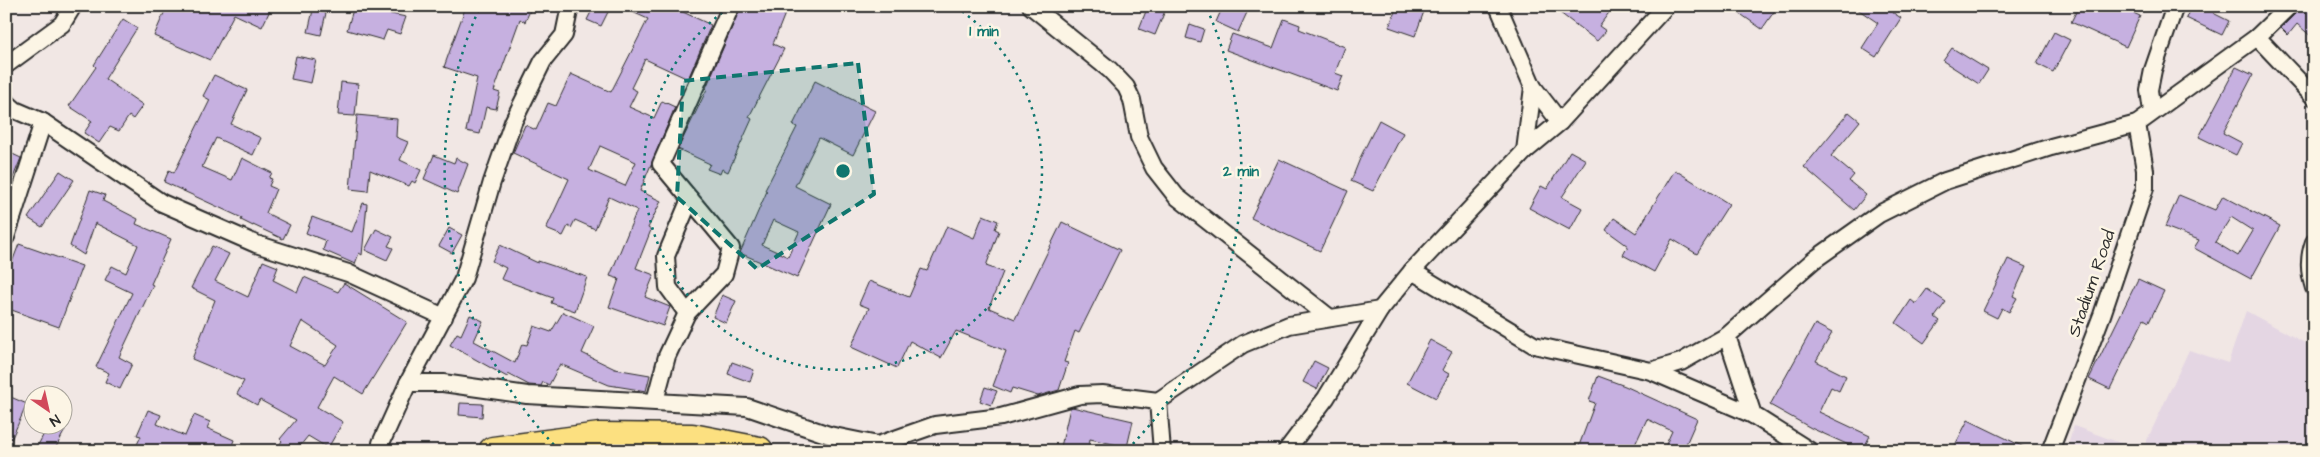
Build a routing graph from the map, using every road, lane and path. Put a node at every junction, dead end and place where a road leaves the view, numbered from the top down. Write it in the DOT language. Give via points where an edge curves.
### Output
graph roads {
  1 [pos="73,6"];
  2 [pos="570,6"];
  3 [pos="731,6"];
  4 [pos="1031,6"];
  5 [pos="1498,6"];
  6 [pos="1666,6"];
  7 [pos="2175,6"];
  8 [pos="2289,6"];
  9 [pos="2257,37"];
  10 [pos="6,65"];
  11 [pos="1533,87"];
  12 [pos="2314,97"];
  13 [pos="6,102"];
  14 [pos="2152,112"];
  15 [pos="43,122"];
  16 [pos="1560,122"];
  17 [pos="2137,124"];
  18 [pos="1525,152"];
  19 [pos="690,199"];
  20 [pos="6,237"];
  21 [pos="2314,242"];
  22 [pos="1412,271"];
  23 [pos="2314,288"];
  24 [pos="1380,310"];
  25 [pos="686,313"];
  26 [pos="444,317"];
  27 [pos="1330,318"];
  28 [pos="1727,336"];
  29 [pos="1651,371"];
  30 [pos="408,383"];
  31 [pos="655,401"];
  32 [pos="1158,401"];
  33 [pos="1753,415"];
  34 [pos="829,435"];
  35 [pos="381,451"];
  36 [pos="493,451"];
  37 [pos="759,451"];
  38 [pos="844,451"];
  39 [pos="1162,451"];
  40 [pos="1286,451"];
  41 [pos="1810,451"];
  42 [pos="2050,451"];
  1 -- 10 [label="street" via="62,24"];
  2 -- 26 [label="street" via="564,35 544,61 513,122 464,278"];
  3 -- 19 [label="street" via="661,164"];
  4 -- 27 [label="street" via="1110,70 1126,87 1132,100 1139,137 1154,168 1176,196"];
  5 -- 11 [label="street"];
  6 -- 16 [label="street"];
  7 -- 14 [label="street" via="2153,70 2149,90"];
  8 -- 9 [label="street"];
  9 -- 12 [label="street"];
  9 -- 14 [label="street"];
  11 -- 16 [label="street"];
  11 -- 18 [label="street"];
  13 -- 15 [label="street"];
  14 -- 17 [label="street"];
  15 -- 20 [label="street"];
  15 -- 26 [label="street" via="162,202 256,244 348,273"];
  16 -- 18 [label="street"];
  17 -- 28 [label="street" via="1945,181 1879,214 1814,260"];
  17 -- 42 [label="street, Stadium Road" via="2145,188 2102,315"];
  18 -- 22 [label="street"];
  19 -- 25 [label="street" via="666,256 668,287"];
  19 -- 25 [label="street" via="730,248 724,274"];
  21 -- 23 [label="street" via="2309,272"];
  22 -- 24 [label="street"];
  22 -- 29 [label="street" via="1534,345"];
  24 -- 27 [label="street"];
  24 -- 40 [label="street" via="1326,398"];
  25 -- 31 [label="street" via="667,356"];
  26 -- 30 [label="street"];
  27 -- 32 [label="street" via="1289,325 1243,344"];
  28 -- 29 [label="street" via="1681,362"];
  28 -- 33 [label="street"];
  29 -- 33 [label="street"];
  30 -- 31 [label="street" via="442,383 528,395"];
  30 -- 35 [label="street"];
  31 -- 34 [label="street" via="747,407"];
  32 -- 34 [label="street" via="1102,394 1080,395 1001,417 935,425 878,445"];
  32 -- 39 [label="street"];
  33 -- 41 [label="street"];
  34 -- 38 [label="street"];
  36 -- 37 [label="highway" via="600,437 692,438"];
}
